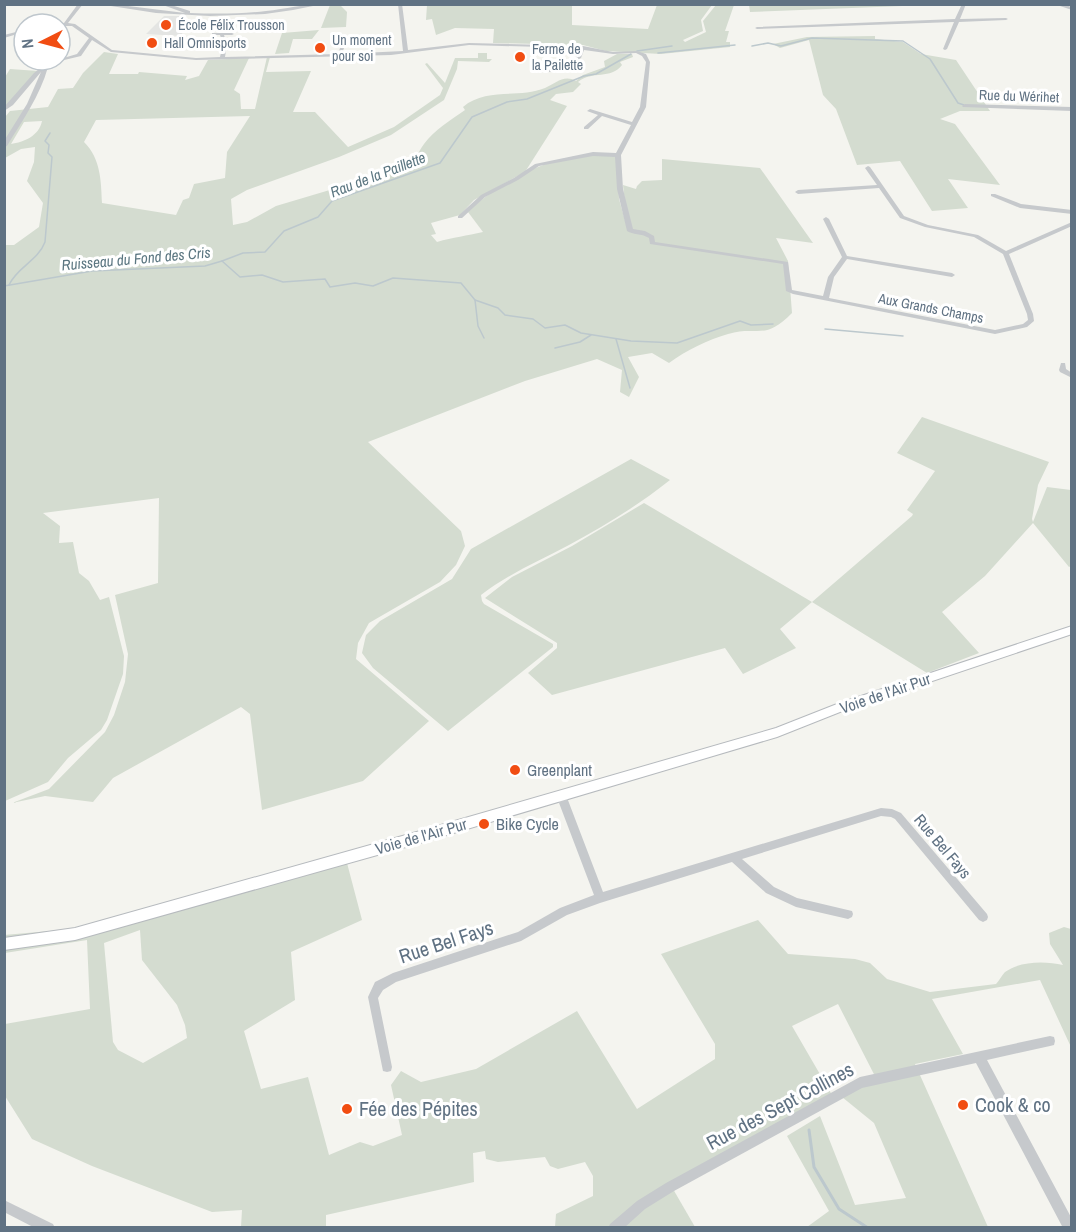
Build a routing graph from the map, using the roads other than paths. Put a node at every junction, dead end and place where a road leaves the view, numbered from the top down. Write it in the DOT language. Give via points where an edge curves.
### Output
graph roads {
  1 [pos="81,4"];
  2 [pos="100,4"];
  3 [pos="162,4"];
  4 [pos="321,4"];
  5 [pos="400,4"];
  6 [pos="964,4"];
  7 [pos="1056,4"];
  8 [pos="209,8"];
  9 [pos="1071,9"];
  10 [pos="188,15"];
  11 [pos="204,15"];
  12 [pos="72,17"];
  13 [pos="957,20"];
  14 [pos="1005,20"];
  15 [pos="72,25"];
  16 [pos="757,28"];
  17 [pos="214,34"];
  18 [pos="232,34"];
  19 [pos="222,35"];
  20 [pos="350,36"];
  21 [pos="89,42"];
  22 [pos="583,47"];
  23 [pos="945,49"];
  24 [pos="406,52"];
  25 [pos="340,54"];
  26 [pos="72,57"];
  27 [pos="222,58"];
  28 [pos="551,71"];
  29 [pos="38,72"];
  30 [pos="43,72"];
  31 [pos="965,106"];
  32 [pos="4,110"];
  33 [pos="1071,110"];
  34 [pos="590,111"];
  35 [pos="601,115"];
  36 [pos="633,124"];
  37 [pos="586,128"];
  38 [pos="4,146"];
  39 [pos="619,158"];
  40 [pos="868,168"];
  41 [pos="881,186"];
  42 [pos="798,192"];
  43 [pos="993,195"];
  44 [pos="1071,212"];
  45 [pos="460,217"];
  46 [pos="826,219"];
  47 [pos="1071,224"];
  48 [pos="1006,253"];
  49 [pos="845,257"];
  50 [pos="952,275"];
  51 [pos="825,299"];
  52 [pos="1063,365"];
  53 [pos="1071,376"];
  54 [pos="1071,630"];
  55 [pos="561,795"];
  56 [pos="733,857"];
  57 [pos="600,898"];
  58 [pos="848,914"];
  59 [pos="983,917"];
  60 [pos="4,944"];
  61 [pos="1050,1041"];
  62 [pos="979,1057"];
  63 [pos="387,1067"];
  64 [pos="4,1206"];
  65 [pos="49,1227"];
  66 [pos="614,1227"];
  67 [pos="1070,1227"];
  1 -- 12 [label="street"];
  2 -- 10 [label="street"];
  3 -- 10 [label="street" via="187,11"];
  4 -- 11 [label="street" via="273,13"];
  5 -- 24 [label="street"];
  6 -- 13 [label="street"];
  7 -- 9 [label="street"];
  8 -- 11 [label="street"];
  10 -- 11 [label="street"];
  13 -- 14 [label="street"];
  13 -- 16 [label="street"];
  13 -- 23 [label="street"];
  15 -- 21 [label="street"];
  17 -- 19 [label="street"];
  18 -- 19 [label="street"];
  19 -- 27 [label="street"];
  20 -- 25 [label="street"];
  21 -- 26 [label="street" via="79,55"];
  21 -- 27 [label="street" via="117,53"];
  22 -- 24 [label="street" via="469,44"];
  22 -- 28 [label="street" via="579,57"];
  22 -- 36 [label="street" via="637,52 646,57 643,106"];
  24 -- 25 [label="street"];
  25 -- 27 [label="street"];
  29 -- 32 [label="street"];
  30 -- 38 [label="street" via="36,96"];
  31 -- 33 [label="street, Rue du Wérihet"];
  34 -- 35 [label="street"];
  35 -- 36 [label="street"];
  35 -- 37 [label="street"];
  36 -- 39 [label="street"];
  39 -- 45 [label="street" via="593,154 537,165 483,196"];
  39 -- 51 [label="street, Aux Grands Champs" via="620,189 630,231 649,234 652,243 786,263 789,291"];
  40 -- 41 [label="street"];
  41 -- 42 [label="street"];
  41 -- 48 [label="street" via="902,217 970,234"];
  43 -- 44 [label="street" via="1020,206"];
  46 -- 49 [label="street"];
  47 -- 48 [label="street"];
  48 -- 51 [label="street, Aux Grands Champs" via="1031,321 1004,332"];
  49 -- 50 [label="street"];
  49 -- 51 [label="street" via="831,277"];
  52 -- 53 [label="street" via="1062,370"];
  54 -- 55 [label="main road, Voie de l'Air Pur" via="777,732"];
  55 -- 57 [label="street"];
  55 -- 60 [label="main road, Voie de l'Air Pur" via="75,934"];
  56 -- 57 [label="street, Rue Bel Fays"];
  56 -- 58 [label="street" via="778,894"];
  56 -- 59 [label="street, Rue Bel Fays" via="882,812 892,813"];
  57 -- 63 [label="street, Rue Bel Fays" via="564,910 521,936 379,986 373,997"];
  61 -- 62 [label="street, Rue des Sept Collines"];
  62 -- 66 [label="street, Rue des Sept Collines" via="860,1083 670,1187"];
  62 -- 67 [label="street"];
  64 -- 65 [label="street"];
}
